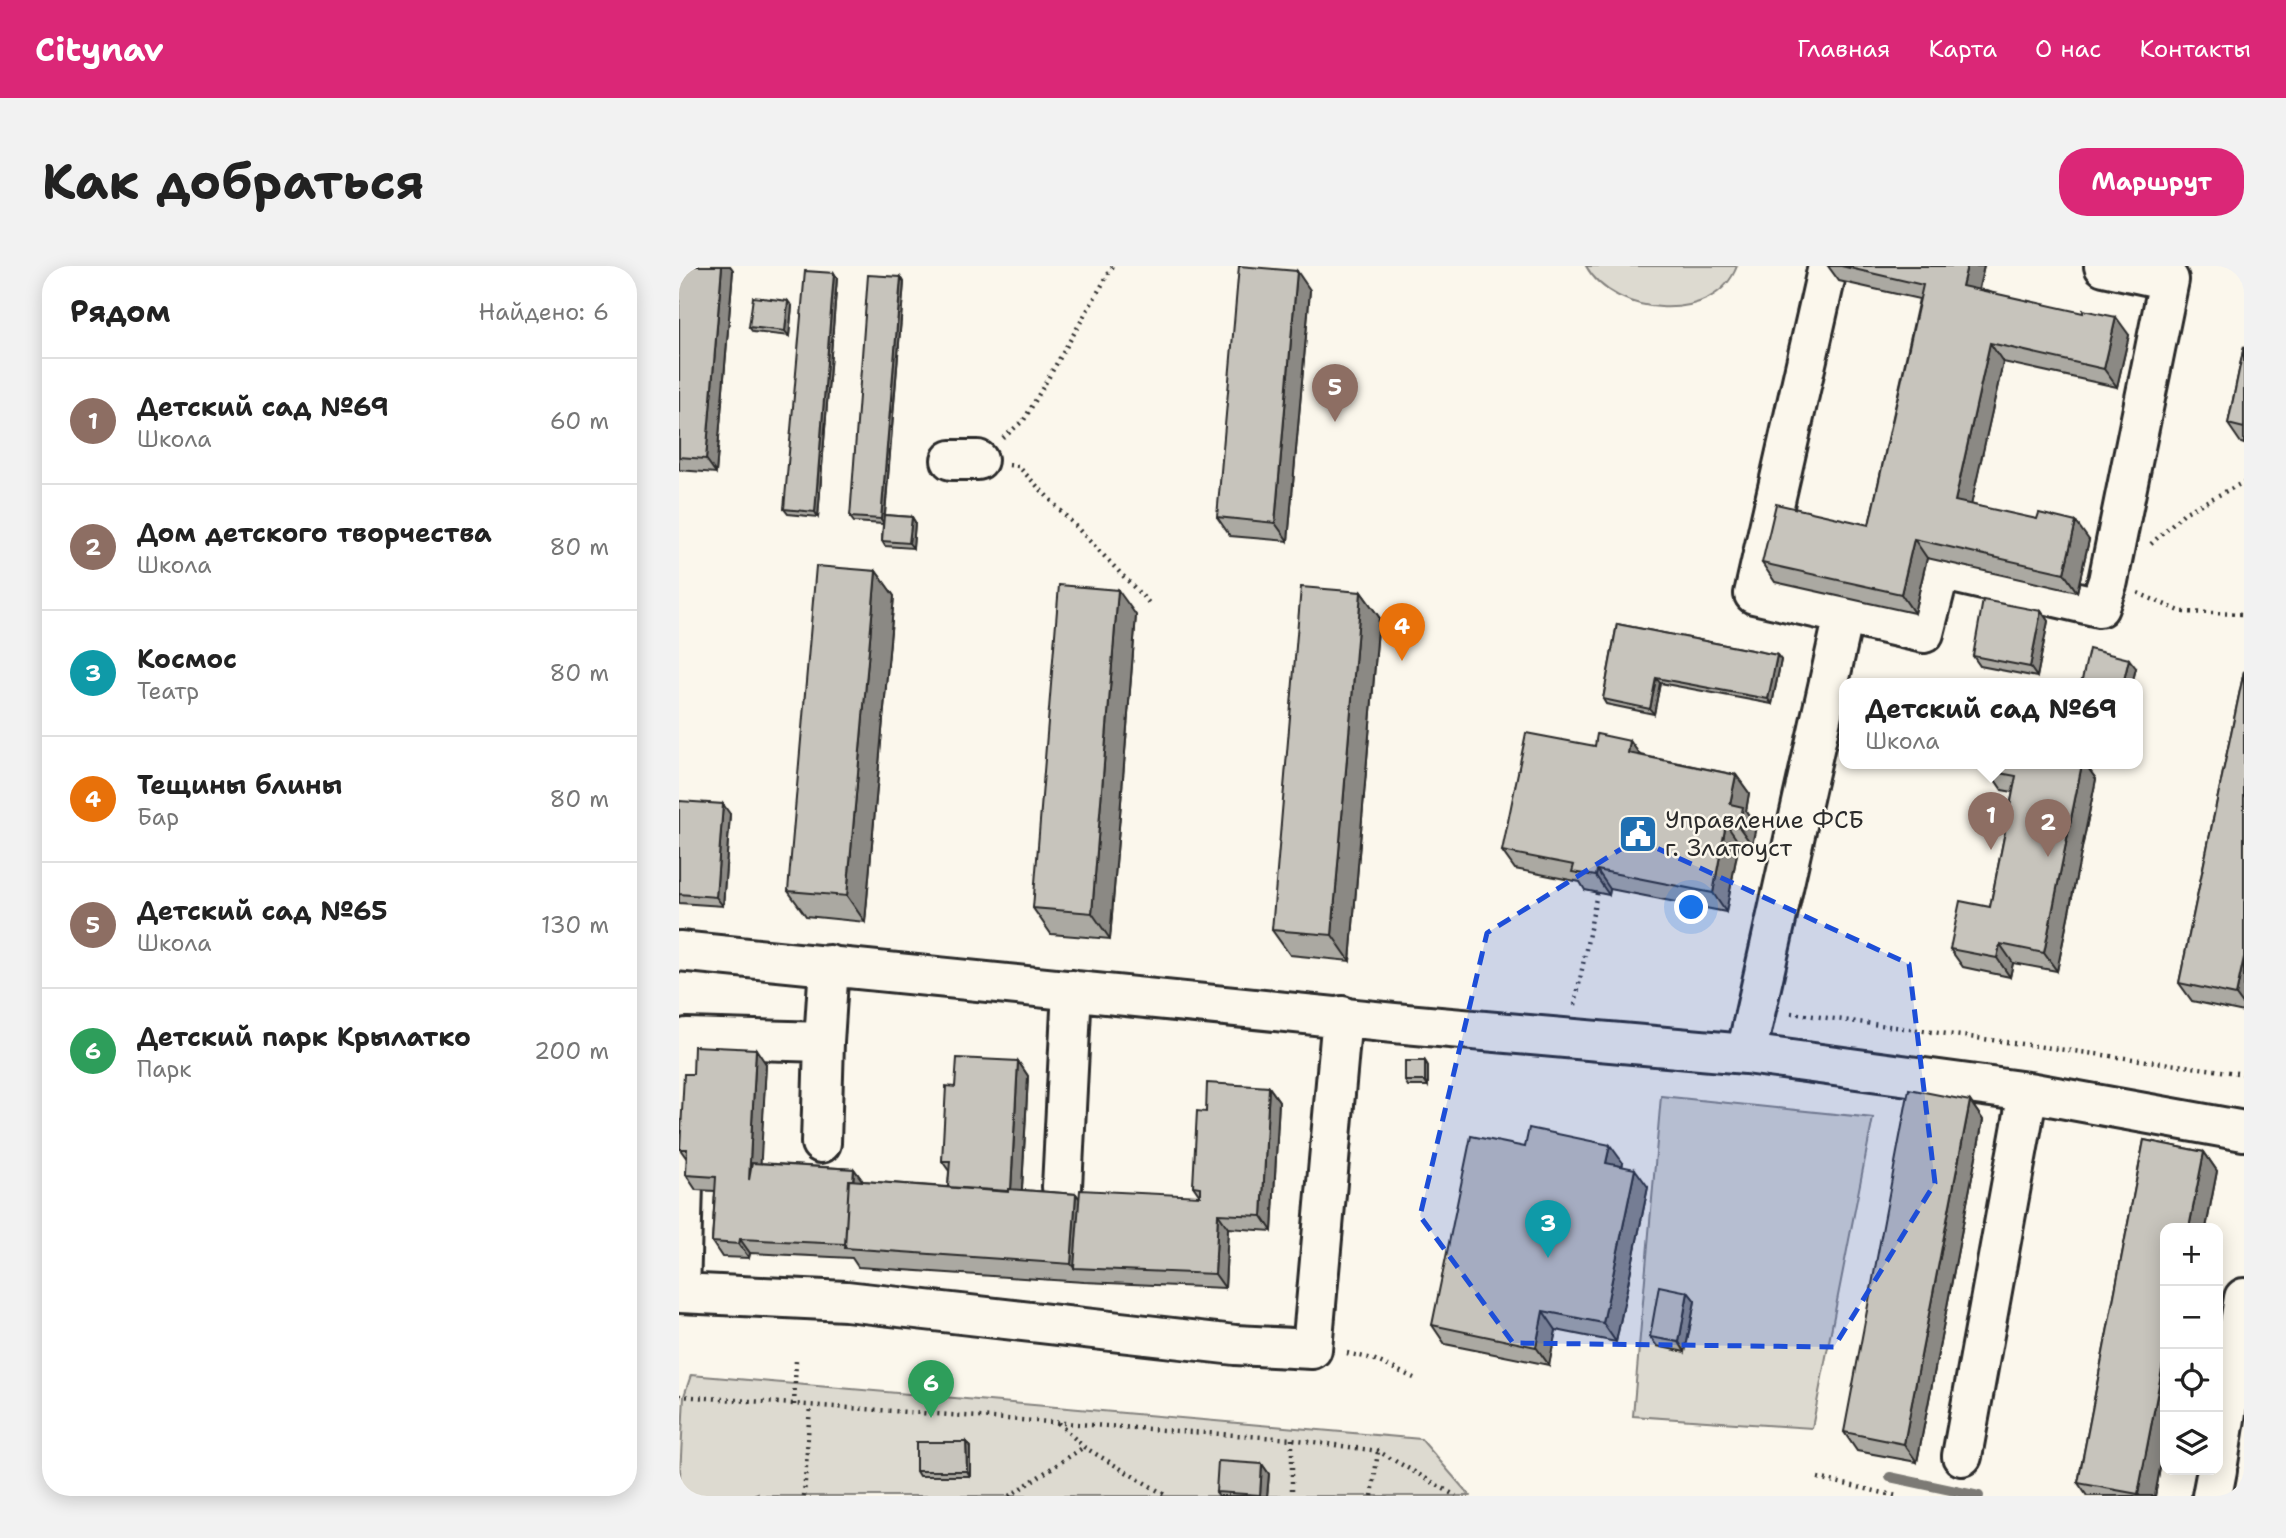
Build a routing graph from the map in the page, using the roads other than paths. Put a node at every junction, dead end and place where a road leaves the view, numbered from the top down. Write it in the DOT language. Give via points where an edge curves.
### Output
graph roads {
  1 [pos="1828,266"];
  2 [pos="2104,266"];
  3 [pos="1844,615"];
  4 [pos="679,951"];
  5 [pos="829,965"];
  6 [pos="1072,990"];
  7 [pos="1342,1016"];
  8 [pos="824,1042"];
  9 [pos="1747,1054"];
  10 [pos="2028,1092"];
  11 [pos="2244,1131"];
  12 [pos="821,1143"];
  13 [pos="1062,1187"];
  14 [pos="679,1294"];
  15 [pos="2244,1297"];
  16 [pos="2223,1431"];
  17 [pos="1962,1457"];
  18 [pos="2216,1475"];
  19 [pos="2212,1496"];
  1 -- 3 [label="street" via="1754,594"];
  2 -- 3 [label="street" via="2169,280 2099,607 1940,570 1924,633"];
  3 -- 9 [label="street"];
  4 -- 5 [label="street"];
  5 -- 6 [label="street"];
  5 -- 8 [label="street"];
  6 -- 7 [label="street"];
  6 -- 13 [label="street"];
  7 -- 9 [label="street"];
  7 -- 14 [label="street" via="1312,1349 1235,1345 846,1301"];
  8 -- 12 [label="street"];
  8 -- 14 [label="street" via="687,1038"];
  9 -- 10 [label="street"];
  10 -- 11 [label="street"];
  10 -- 17 [label="street"];
  15 -- 16 [label="street"];
  18 -- 19 [label="street"];
}
